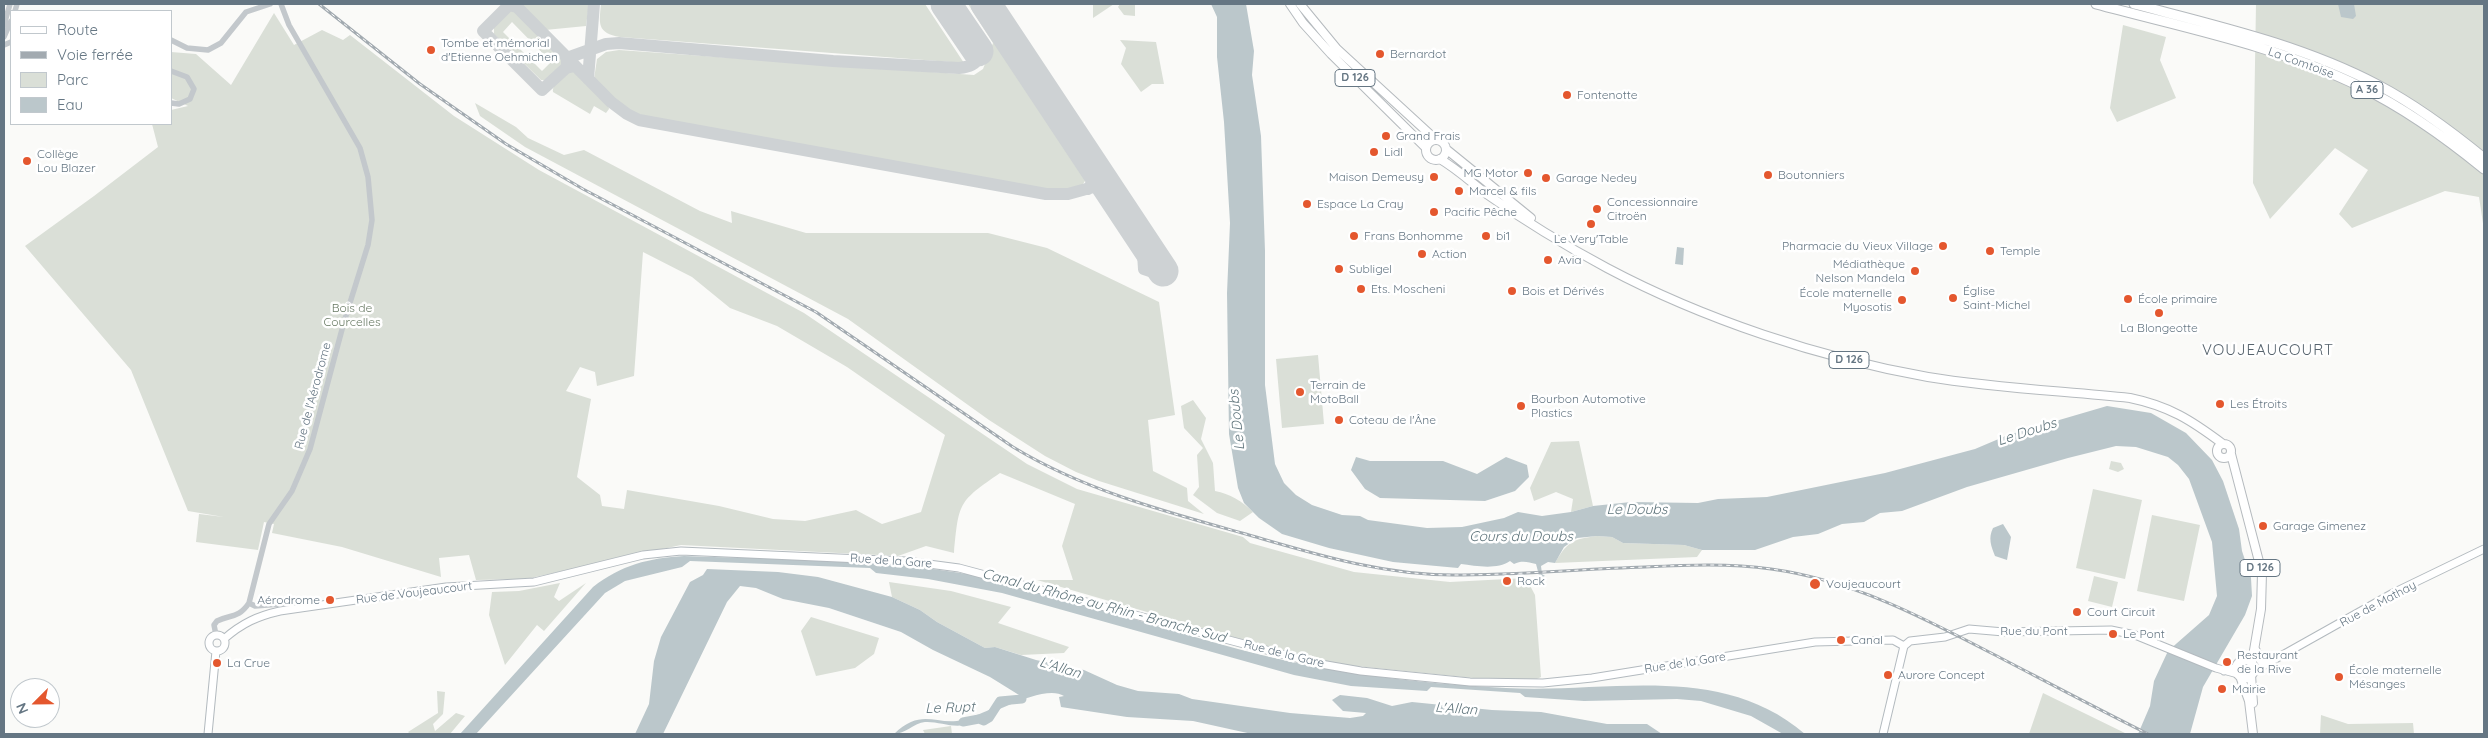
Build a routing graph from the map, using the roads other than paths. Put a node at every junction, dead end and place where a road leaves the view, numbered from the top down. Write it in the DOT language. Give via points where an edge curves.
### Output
graph roads {
  1 [pos="10,4"];
  2 [pos="270,4"];
  3 [pos="281,4"];
  4 [pos="1290,4"];
  5 [pos="1300,4"];
  6 [pos="2096,4"];
  7 [pos="2134,4"];
  8 [pos="4,25"];
  9 [pos="2234,36"];
  10 [pos="172,40"];
  11 [pos="172,71"];
  12 [pos="172,103"];
  13 [pos="1435,139"];
  14 [pos="1426,148"];
  15 [pos="1446,149"];
  16 [pos="2484,158"];
  17 [pos="1440,159"];
  18 [pos="2484,169"];
  19 [pos="1703,312"];
  20 [pos="2220,446"];
  21 [pos="2227,456"];
  22 [pos="2484,549"];
  23 [pos="611,564"];
  24 [pos="249,604"];
  25 [pos="312,606"];
  26 [pos="216,635"];
  27 [pos="224,639"];
  28 [pos="2254,642"];
  29 [pos="1904,646"];
  30 [pos="216,651"];
  31 [pos="2273,659"];
  32 [pos="2243,660"];
  33 [pos="2261,661"];
  34 [pos="2252,662"];
  35 [pos="2238,672"];
  36 [pos="2253,673"];
  37 [pos="2252,725"];
  38 [pos="208,734"];
  39 [pos="1883,734"];
  40 [pos="2253,734"];
  1 -- 8 [label="street"];
  2 -- 10 [label="street" via="246,12 221,43 208,50 195,50"];
  3 -- 24 [label="street, Rue de l'Aérodrome" via="288,25 360,148 368,177 372,220 366,252 310,450 292,491 269,524"];
  4 -- 14 [label="main road, D 126" via="1331,54"];
  5 -- 13 [label="main road, D 126" via="1337,49"];
  6 -- 9 [label="highway, La Comtoise / A 36" via="2213,35"];
  7 -- 9 [label="highway, La Comtoise / A 36" via="2212,24"];
  9 -- 16 [label="highway, La Comtoise / A 36" via="2308,54 2364,78 2425,113"];
  9 -- 18 [label="highway, La Comtoise / A 36" via="2361,87 2423,123"];
  11 -- 12 [label="street" via="187,77 194,88 194,94 185,103"];
  13 -- 14 [label="main road"];
  13 -- 15 [label="main road" via="1443,142"];
  14 -- 17 [label="main road" via="1429,158"];
  15 -- 17 [label="main road"];
  15 -- 19 [label="main road, D 126" via="1556,235 1606,265"];
  17 -- 19 [label="main road, D 126" via="1573,250"];
  19 -- 20 [label="main road, D 126" via="1810,349 1928,377 2130,398 2163,406 2196,424"];
  20 -- 21 [label="main road" via="2219,455"];
  20 -- 21 [label="main road" via="2230,447"];
  21 -- 28 [label="main road, D 126" via="2262,573 2261,609"];
  22 -- 31 [label="main road, Rue de Mathay" via="2394,593"];
  23 -- 25 [label="main road, Rue de Voujeaucourt" via="534,582 446,587"];
  23 -- 29 [label="main road, Rue de la Gare" via="643,555 681,550 915,561 1018,582 1315,663 1470,682 1543,683 1592,678 1815,642 1894,640"];
  24 -- 25 [label="street" via="306,602"];
  24 -- 26 [label="street" via="234,617 217,621 214,625"];
  25 -- 27 [label="main road, Rue de Voujeaucourt" via="260,616"];
  26 -- 27 [label="main road"];
  26 -- 30 [label="main road" via="209,641"];
  27 -- 30 [label="main road" via="224,648"];
  28 -- 32 [label="main road, D 126"];
  28 -- 33 [label="main road"];
  28 -- 34 [label="main road, D 126"];
  29 -- 35 [label="main road, Rue du Pont" via="1910,641 1975,629 2004,632 2111,630 2135,634 2224,671"];
  29 -- 39 [label="main road"];
  30 -- 38 [label="main road"];
  31 -- 33 [label="main road, Rue de Mathay"];
  31 -- 36 [label="main road, Rue de Mathay"];
  32 -- 34 [label="main road"];
  32 -- 35 [label="main road"];
  33 -- 34 [label="main road, Rue de Mathay"];
  34 -- 36 [label="main road"];
  35 -- 36 [label="main road" via="2246,678"];
  35 -- 37 [label="main road" via="2247,693"];
  36 -- 37 [label="main road"];
  37 -- 40 [label="main road"];
}
